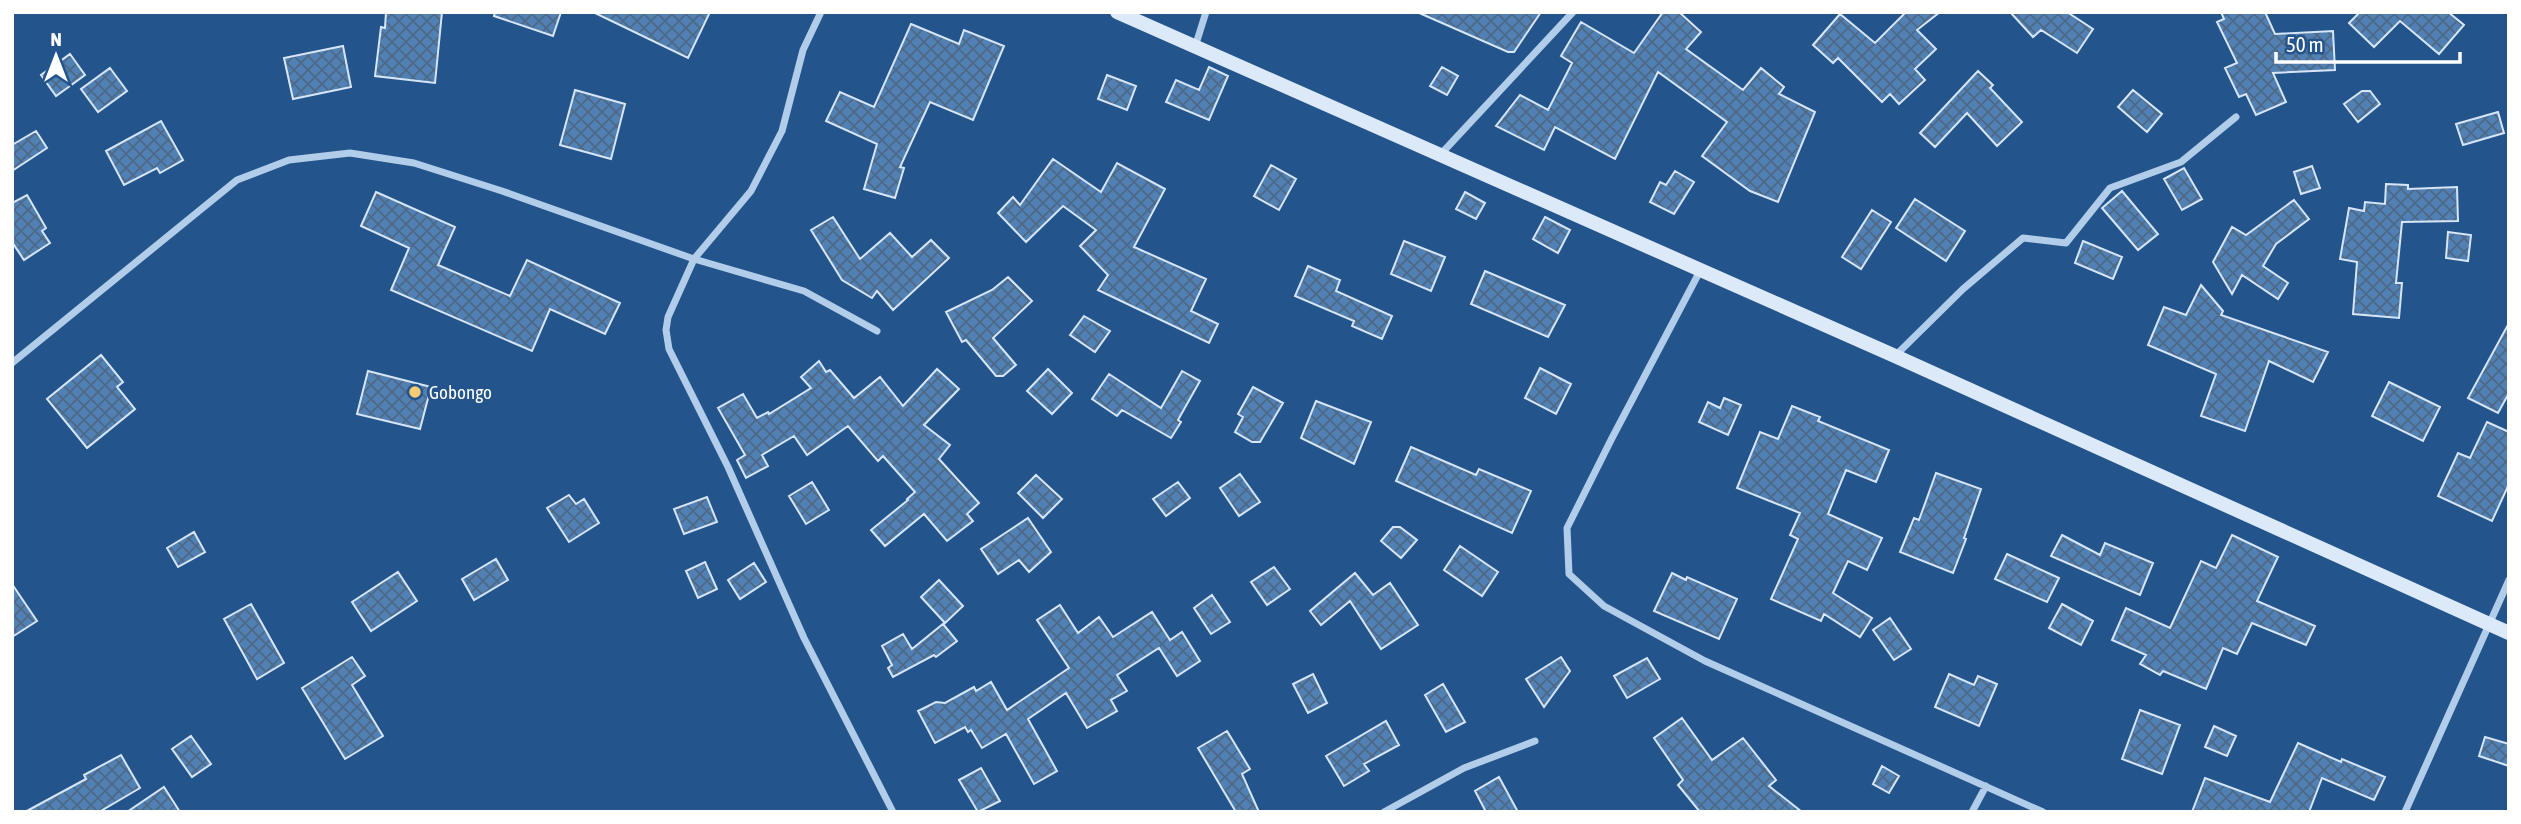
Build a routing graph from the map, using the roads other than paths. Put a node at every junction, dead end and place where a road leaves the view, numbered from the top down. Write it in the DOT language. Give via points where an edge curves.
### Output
graph roads {
  1 [pos="821,12"];
  2 [pos="1117,12"];
  3 [pos="1206,12"];
  4 [pos="1573,12"];
  5 [pos="1195,47"];
  6 [pos="2236,117"];
  7 [pos="1440,155"];
  8 [pos="694,259"];
  9 [pos="1700,271"];
  10 [pos="877,331"];
  11 [pos="1895,356"];
  12 [pos="12,363"];
  13 [pos="2509,580"];
  14 [pos="2489,624"];
  15 [pos="2509,633"];
  16 [pos="1535,741"];
  17 [pos="1986,786"];
  18 [pos="893,812"];
  19 [pos="1384,812"];
  20 [pos="1972,812"];
  21 [pos="2043,812"];
  22 [pos="2405,812"];
  1 -- 8 [label="street" via="803,50 782,131 751,191"];
  2 -- 5 [label="street"];
  3 -- 5 [label="street"];
  4 -- 7 [label="street"];
  5 -- 7 [label="street"];
  6 -- 11 [label="street" via="2181,162 2110,188 2066,243 2023,238"];
  7 -- 9 [label="street"];
  8 -- 10 [label="street" via="804,291"];
  8 -- 12 [label="street" via="414,163 349,153 289,160 237,180"];
  8 -- 18 [label="street" via="668,317 669,349 728,467 804,638"];
  9 -- 11 [label="street"];
  9 -- 17 [label="street" via="1567,528 1569,575 1604,606 1705,661"];
  11 -- 14 [label="street"];
  13 -- 14 [label="street"];
  14 -- 15 [label="street"];
  14 -- 22 [label="street"];
  16 -- 19 [label="street" via="1464,768"];
  17 -- 20 [label="street"];
  17 -- 21 [label="street"];
}
